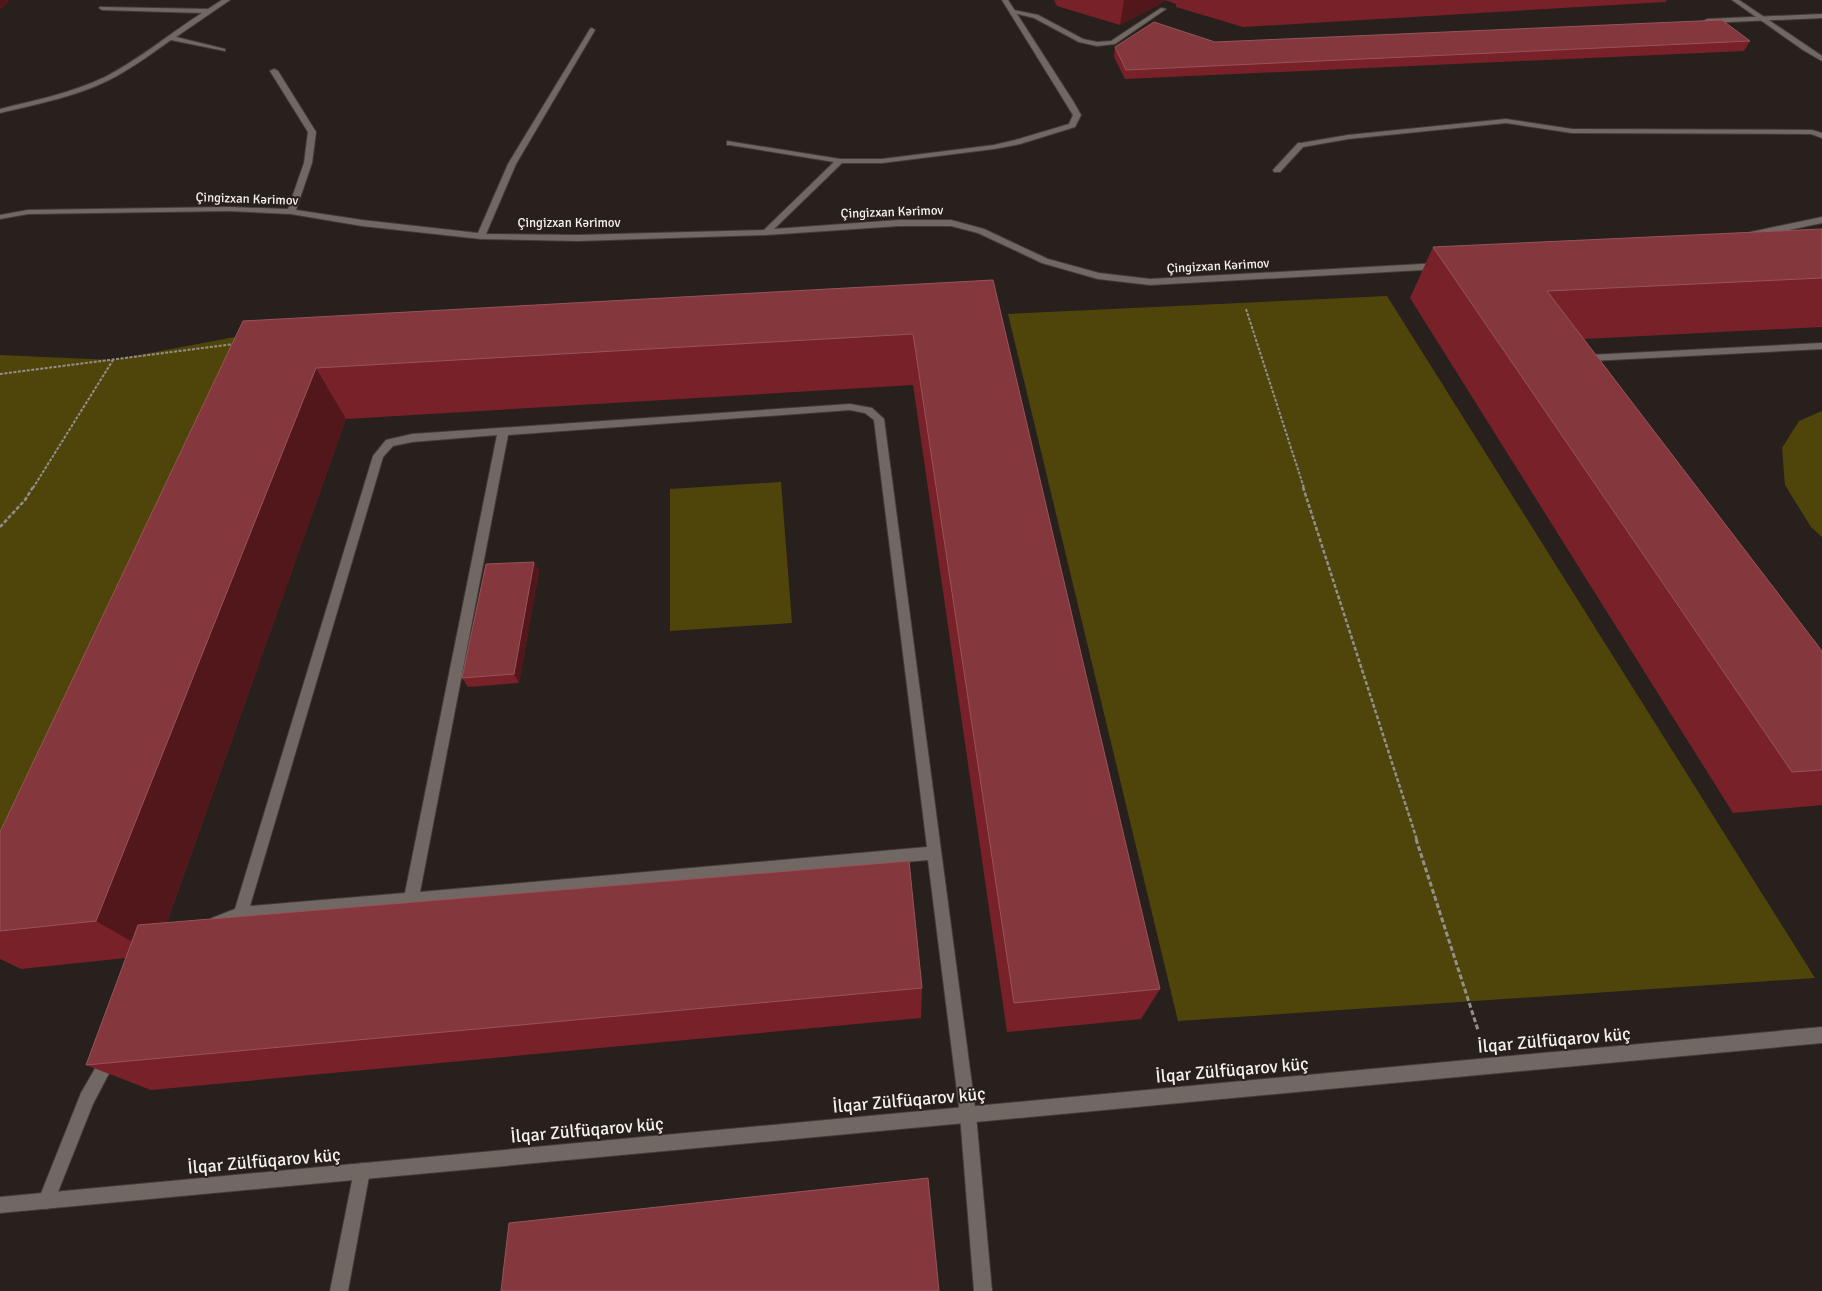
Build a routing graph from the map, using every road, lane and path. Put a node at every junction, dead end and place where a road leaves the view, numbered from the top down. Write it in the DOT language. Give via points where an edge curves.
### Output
graph roads {
  1 [pos="227,0"];
  2 [pos="1005,0"];
  3 [pos="1735,0"];
  4 [pos="102,8"];
  5 [pos="1163,9"];
  6 [pos="210,10"];
  7 [pos="1012,12"];
  8 [pos="1822,16"];
  9 [pos="1760,18"];
  10 [pos="1697,21"];
  11 [pos="592,30"];
  12 [pos="172,38"];
  13 [pos="223,50"];
  14 [pos="1822,59"];
  15 [pos="274,71"];
  16 [pos="0,111"];
  17 [pos="1822,136"];
  18 [pos="730,143"];
  19 [pos="840,161"];
  20 [pos="1277,170"];
  21 [pos="291,212"];
  22 [pos="0,217"];
  23 [pos="1822,220"];
  24 [pos="766,232"];
  25 [pos="480,236"];
  26 [pos="1745,236"];
  27 [pos="1445,265"];
  28 [pos="1236,278"];
  29 [pos="236,344"];
  30 [pos="1822,346"];
  31 [pos="113,360"];
  32 [pos="1574,368"];
  33 [pos="0,374"];
  34 [pos="503,432"];
  35 [pos="0,527"];
  36 [pos="934,853"];
  37 [pos="411,899"];
  38 [pos="241,914"];
  39 [pos="208,926"];
  40 [pos="1822,1035"];
  41 [pos="113,1050"];
  42 [pos="1490,1066"];
  43 [pos="968,1115"];
  44 [pos="362,1171"];
  45 [pos="46,1201"];
  46 [pos="0,1205"];
  47 [pos="339,1291"];
  48 [pos="983,1291"];
  1 -- 6 [label="street"];
  2 -- 7 [label="street"];
  3 -- 9 [label="street"];
  4 -- 6 [label="street"];
  5 -- 7 [label="street" via="1113,42 1097,44 1080,41 1036,16"];
  6 -- 12 [label="street"];
  7 -- 19 [label="street" via="1069,101 1076,115 1072,125 994,147 882,161"];
  8 -- 9 [label="street"];
  9 -- 10 [label="street"];
  9 -- 14 [label="street"];
  11 -- 25 [label="street" via="512,164"];
  12 -- 13 [label="street"];
  12 -- 16 [label="street" via="120,72 94,84 65,95"];
  15 -- 21 [label="street" via="312,132 308,163"];
  17 -- 20 [label="street" via="1812,132 1572,131 1506,121 1348,137 1301,145"];
  18 -- 19 [label="street"];
  19 -- 24 [label="street"];
  21 -- 22 [label="street, Çingizxan Kərimov" via="228,208 28,212"];
  21 -- 25 [label="street, Çingizxan Kərimov"];
  23 -- 26 [label="street"];
  24 -- 25 [label="street, Çingizxan Kərimov" via="578,238"];
  24 -- 28 [label="street, Çingizxan Kərimov" via="899,223 951,223 981,231 1046,261 1098,276 1150,282"];
  27 -- 28 [label="street, Çingizxan Kərimov"];
  28 -- 42 [label="path"];
  29 -- 31 [label="path"];
  30 -- 32 [label="street" via="1589,358"];
  31 -- 33 [label="path"];
  31 -- 35 [label="path" via="25,500"];
  34 -- 36 [label="street" via="850,407 868,410 879,419"];
  34 -- 37 [label="street"];
  34 -- 38 [label="street" via="412,438 390,443 378,456"];
  36 -- 37 [label="street"];
  36 -- 43 [label="street"];
  37 -- 38 [label="street"];
  38 -- 39 [label="street"];
  40 -- 42 [label="street, İlqar Zülfüqarov küç"];
  41 -- 45 [label="street" via="87,1099"];
  42 -- 43 [label="street, İlqar Zülfüqarov küç"];
  43 -- 44 [label="street, İlqar Zülfüqarov küç"];
  43 -- 48 [label="street"];
  44 -- 45 [label="street, İlqar Zülfüqarov küç"];
  44 -- 47 [label="street"];
  45 -- 46 [label="street, İlqar Zülfüqarov küç"];
}
